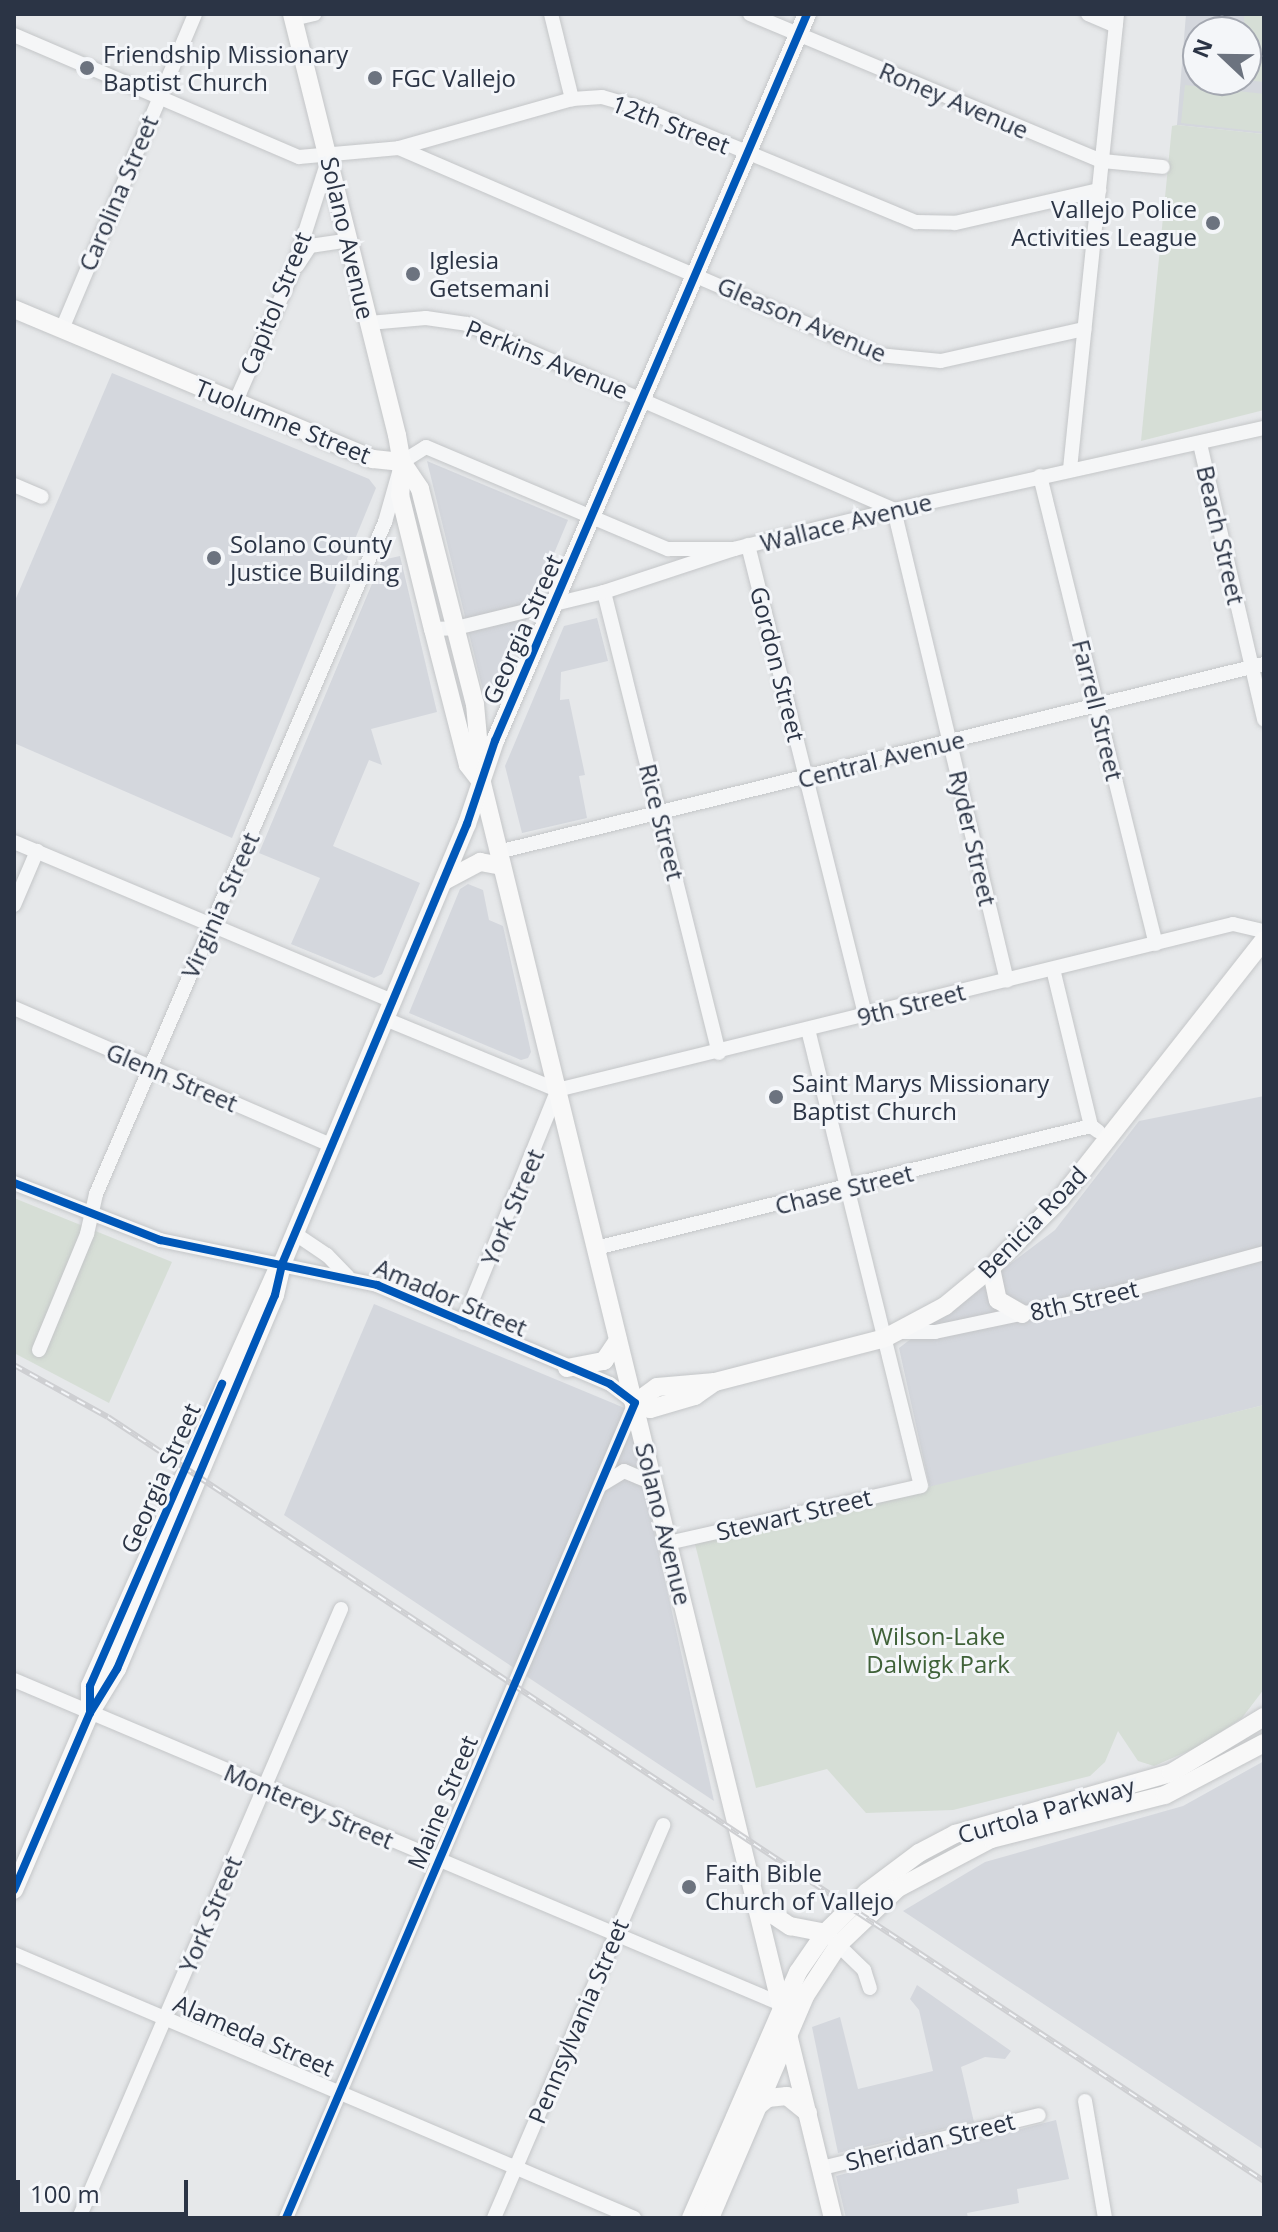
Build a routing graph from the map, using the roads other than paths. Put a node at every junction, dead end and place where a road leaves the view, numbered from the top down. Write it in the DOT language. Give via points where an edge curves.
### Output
graph roads {
  1 [pos="195,14"];
  2 [pos="314,14"];
  3 [pos="551,14"];
  4 [pos="750,14"];
  5 [pos="807,14"];
  6 [pos="1088,14"];
  7 [pos="292,16"];
  8 [pos="1117,20"];
  9 [pos="14,35"];
  10 [pos="799,35"];
  11 [pos="158,96"];
  12 [pos="572,99"];
  13 [pos="399,148"];
  14 [pos="748,154"];
  15 [pos="329,157"];
  16 [pos="1102,161"];
  17 [pos="1163,167"];
  18 [pos="1099,190"];
  19 [pos="350,240"];
  20 [pos="292,273"];
  21 [pos="696,275"];
  22 [pos="14,309"];
  23 [pos="369,323"];
  24 [pos="62,329"];
  25 [pos="1084,329"];
  26 [pos="643,398"];
  27 [pos="235,403"];
  28 [pos="1264,428"];
  29 [pos="1200,444"];
  30 [pos="402,462"];
  31 [pos="1070,469"];
  32 [pos="1040,476"];
  33 [pos="14,485"];
  34 [pos="42,497"];
  35 [pos="894,510"];
  36 [pos="592,519"];
  37 [pos="653,544"];
  38 [pos="741,547"];
  39 [pos="655,578"];
  40 [pos="604,592"];
  41 [pos="555,603"];
  42 [pos="456,628"];
  43 [pos="433,629"];
  44 [pos="1258,666"];
  45 [pos="515,695"];
  46 [pos="475,704"];
  47 [pos="1097,705"];
  48 [pos="1264,720"];
  49 [pos="951,742"];
  50 [pos="806,777"];
  51 [pos="482,783"];
  52 [pos="660,812"];
  53 [pos="14,842"];
  54 [pos="37,851"];
  55 [pos="500,859"];
  56 [pos="444,881"];
  57 [pos="14,905"];
  58 [pos="210,925"];
  59 [pos="1264,931"];
  60 [pos="1264,940"];
  61 [pos="1156,944"];
  62 [pos="1053,969"];
  63 [pos="1007,981"];
  64 [pos="393,1001"];
  65 [pos="14,1008"];
  66 [pos="865,1016"];
  67 [pos="385,1019"];
  68 [pos="808,1030"];
  69 [pos="719,1053"];
  70 [pos="150,1068"];
  71 [pos="557,1090"];
  72 [pos="1091,1126"];
  73 [pos="1108,1139"];
  74 [pos="331,1145"];
  75 [pos="14,1183"];
  76 [pos="846,1189"];
  77 [pos="91,1215"];
  78 [pos="294,1233"];
  79 [pos="596,1248"];
  80 [pos="1264,1253"];
  81 [pos="282,1264"];
  82 [pos="991,1268"];
  83 [pos="349,1277"];
  84 [pos="1022,1314"];
  85 [pos="463,1323"];
  86 [pos="893,1335"];
  87 [pos="618,1340"];
  88 [pos="39,1350"];
  89 [pos="567,1368"];
  90 [pos="635,1403"];
  91 [pos="654,1484"];
  92 [pos="598,1488"];
  93 [pos="668,1543"];
  94 [pos="341,1609"];
  95 [pos="14,1680"];
  96 [pos="90,1713"];
  97 [pos="1264,1717"];
  98 [pos="1264,1743"];
  99 [pos="263,1787"];
  100 [pos="663,1825"];
  101 [pos="438,1862"];
  102 [pos="14,1890"];
  103 [pos="757,1904"];
  104 [pos="615,1935"];
  105 [pos="832,1938"];
  106 [pos="14,1954"];
  107 [pos="870,1988"];
  108 [pos="781,2004"];
  109 [pos="165,2019"];
  110 [pos="788,2032"];
  111 [pos="340,2093"];
  112 [pos="1085,2101"];
  113 [pos="758,2106"];
  114 [pos="808,2113"];
  115 [pos="1039,2115"];
  116 [pos="516,2168"];
  117 [pos="822,2168"];
  118 [pos="79,2218"];
  119 [pos="286,2218"];
  120 [pos="494,2218"];
  121 [pos="634,2218"];
  122 [pos="691,2218"];
  123 [pos="710,2218"];
  124 [pos="833,2218"];
  125 [pos="1105,2218"];
  1 -- 11 [label="street, Carolina Street"];
  2 -- 7 [label="street"];
  3 -- 12 [label="street"];
  4 -- 10 [label="street, Roney Avenue"];
  5 -- 10 [label="main road, Georgia Street"];
  6 -- 8 [label="street"];
  7 -- 15 [label="main road, Solano Avenue"];
  8 -- 16 [label="street"];
  9 -- 11 [label="street, 12th Street"];
  10 -- 14 [label="main road, Georgia Street"];
  10 -- 16 [label="street, Roney Avenue"];
  11 -- 15 [label="street, 12th Street" via="299,157"];
  11 -- 24 [label="street, Carolina Street"];
  12 -- 13 [label="street, 12th Street"];
  12 -- 14 [label="street, 12th Street" via="615,99"];
  13 -- 15 [label="street, 12th Street"];
  13 -- 21 [label="street, Gleason Avenue"];
  14 -- 18 [label="street, 12th Street" via="916,222 955,223"];
  14 -- 21 [label="main road, Georgia Street"];
  15 -- 19 [label="main road, Solano Avenue"];
  15 -- 20 [label="street, Capitol Street"];
  16 -- 17 [label="street, Roney Avenue"];
  16 -- 18 [label="street"];
  18 -- 25 [label="street"];
  19 -- 20 [label="street" via="310,246"];
  19 -- 23 [label="main road, Solano Avenue"];
  20 -- 27 [label="street, Capitol Street"];
  21 -- 25 [label="street, Gleason Avenue" via="861,349 919,362 969,357"];
  21 -- 26 [label="main road, Georgia Street"];
  22 -- 24 [label="main road, Tuolumne Street"];
  23 -- 26 [label="street, Perkins Avenue" via="426,318 467,324"];
  23 -- 30 [label="main road, Solano Avenue"];
  24 -- 27 [label="main road, Tuolumne Street"];
  25 -- 31 [label="street"];
  26 -- 35 [label="street, Perkins Avenue"];
  26 -- 36 [label="main road, Georgia Street"];
  27 -- 30 [label="main road, Tuolumne Street" via="373,459"];
  28 -- 29 [label="street, Wallace Avenue"];
  29 -- 31 [label="street, Wallace Avenue"];
  29 -- 44 [label="street, Beach Street"];
  30 -- 36 [label="street, Tuolumne Street" via="426,447"];
  30 -- 42 [label="main road, Solano Avenue" via="420,489"];
  30 -- 43 [label="main road, Solano Avenue" via="400,495"];
  30 -- 58 [label="street, Virginia Street" via="385,522"];
  31 -- 32 [label="street, Wallace Avenue"];
  32 -- 35 [label="street, Wallace Avenue"];
  32 -- 47 [label="street, Farrell Street"];
  33 -- 34 [label="street"];
  35 -- 38 [label="street, Wallace Avenue"];
  35 -- 49 [label="street, Ryder Street"];
  36 -- 37 [label="street, Tuolumne Street"];
  36 -- 41 [label="main road, Georgia Street"];
  37 -- 38 [label="street, Tuolumne Street" via="683,552"];
  37 -- 39 [label="street" via="661,563"];
  38 -- 39 [label="street, Wallace Avenue"];
  38 -- 50 [label="street, Gordon Street"];
  39 -- 40 [label="street, Wallace Avenue"];
  40 -- 41 [label="street, Wallace Avenue"];
  40 -- 52 [label="street, Rice Street"];
  41 -- 42 [label="street, Wallace Avenue"];
  41 -- 45 [label="main road, Georgia Street"];
  42 -- 43 [label="street, Wallace Avenue"];
  42 -- 46 [label="main road, Solano Avenue"];
  43 -- 51 [label="main road, Solano Avenue" via="468,765"];
  44 -- 47 [label="street, Central Avenue"];
  44 -- 48 [label="street, Beach Street"];
  45 -- 46 [label="main road" via="497,707"];
  45 -- 51 [label="main road, Georgia Street"];
  46 -- 51 [label="main road, Solano Avenue"];
  47 -- 49 [label="street, Central Avenue"];
  47 -- 61 [label="street, Farrell Street"];
  49 -- 50 [label="street, Central Avenue"];
  49 -- 63 [label="street, Ryder Street"];
  50 -- 52 [label="street, Central Avenue"];
  50 -- 66 [label="street, Gordon Street"];
  51 -- 55 [label="main road, Solano Avenue"];
  51 -- 56 [label="main road, Georgia Street"];
  52 -- 55 [label="street, Central Avenue"];
  52 -- 69 [label="street, Rice Street"];
  53 -- 54 [label="street"];
  54 -- 57 [label="street"];
  54 -- 58 [label="street"];
  55 -- 56 [label="main road" via="480,862"];
  55 -- 71 [label="main road, Solano Avenue"];
  56 -- 64 [label="main road, Georgia Street"];
  58 -- 64 [label="street"];
  58 -- 70 [label="street, Virginia Street"];
  59 -- 61 [label="street, 9th Street" via="1233,924"];
  60 -- 73 [label="main road, Benicia Road"];
  61 -- 62 [label="street, 9th Street"];
  62 -- 63 [label="street, 9th Street"];
  62 -- 72 [label="street"];
  63 -- 66 [label="street, 9th Street"];
  64 -- 67 [label="main road, Georgia Street"];
  65 -- 70 [label="street, Glenn Street"];
  66 -- 68 [label="street, 9th Street"];
  67 -- 71 [label="street"];
  67 -- 74 [label="main road, Georgia Street"];
  68 -- 69 [label="street, 9th Street"];
  68 -- 76 [label="street"];
  69 -- 71 [label="street, 9th Street"];
  70 -- 74 [label="street, Glenn Street"];
  70 -- 77 [label="street, Virginia Street"];
  71 -- 79 [label="main road, Solano Avenue"];
  71 -- 85 [label="street, York Street"];
  72 -- 73 [label="street"];
  72 -- 76 [label="street, Chase Street"];
  73 -- 82 [label="main road, Benicia Road" via="1061,1198"];
  74 -- 78 [label="main road, Georgia Street"];
  75 -- 77 [label="street, Amador Street"];
  76 -- 79 [label="street, Chase Street"];
  76 -- 86 [label="street"];
  77 -- 81 [label="street, Amador Street" via="160,1240"];
  77 -- 88 [label="street, Virginia Street"];
  78 -- 81 [label="main road, Georgia Street"];
  78 -- 83 [label="street"];
  79 -- 87 [label="main road, Solano Avenue"];
  80 -- 84 [label="street, 8th Street"];
  81 -- 83 [label="street, Amador Street"];
  81 -- 96 [label="main road, Georgia Street" via="276,1293 117,1669"];
  82 -- 84 [label="main road" via="998,1300"];
  82 -- 86 [label="main road, Benicia Road"];
  83 -- 85 [label="street, Amador Street"];
  84 -- 86 [label="street, 8th Street"];
  85 -- 89 [label="street, Amador Street"];
  86 -- 90 [label="main road, Benicia Road" via="715,1382 657,1387"];
  86 -- 93 [label="street, Stewart Street" via="921,1486"];
  87 -- 89 [label="main road" via="604,1361"];
  87 -- 90 [label="main road, Solano Avenue"];
  89 -- 90 [label="street, Amador Street" via="610,1384"];
  90 -- 91 [label="main road, Solano Avenue"];
  90 -- 92 [label="street, Maine Street"];
  91 -- 92 [label="street" via="624,1471"];
  91 -- 93 [label="main road, Solano Avenue"];
  92 -- 101 [label="street, Maine Street"];
  93 -- 103 [label="main road, Solano Avenue"];
  94 -- 99 [label="street, York Street"];
  95 -- 96 [label="street, Monterey Street"];
  96 -- 99 [label="street, Monterey Street"];
  96 -- 102 [label="main road, Georgia Street"];
  97 -- 105 [label="main road, Curtola Parkway" via="1171,1773 955,1834 886,1876"];
  98 -- 105 [label="main road, Curtola Parkway" via="1165,1795 962,1851 898,1888"];
  99 -- 101 [label="street, Monterey Street"];
  99 -- 109 [label="street, York Street"];
  100 -- 104 [label="street, Pennsylvania Street"];
  101 -- 104 [label="street, Monterey Street"];
  101 -- 111 [label="street, Maine Street"];
  103 -- 105 [label="main road" via="790,1926"];
  103 -- 108 [label="main road, Solano Avenue"];
  104 -- 108 [label="street, Monterey Street"];
  104 -- 116 [label="street, Pennsylvania Street"];
  105 -- 107 [label="street" via="864,1970"];
  105 -- 108 [label="main road, Curtola Parkway"];
  105 -- 110 [label="main road, Curtola Parkway"];
  106 -- 109 [label="street, Alameda Street"];
  108 -- 110 [label="main road, Solano Avenue"];
  108 -- 122 [label="main road, Curtola Parkway"];
  109 -- 111 [label="street, Alameda Street"];
  109 -- 118 [label="street, York Street"];
  110 -- 113 [label="main road, Curtola Parkway"];
  110 -- 114 [label="main road, Solano Avenue"];
  111 -- 116 [label="street, Alameda Street"];
  111 -- 119 [label="street, Maine Street"];
  112 -- 125 [label="street"];
  113 -- 114 [label="main road" via="768,2098 787,2096"];
  113 -- 123 [label="main road, Curtola Parkway"];
  114 -- 117 [label="main road, Solano Avenue"];
  115 -- 117 [label="street, Sheridan Street"];
  116 -- 120 [label="street, Pennsylvania Street"];
  116 -- 121 [label="street, Alameda Street"];
  117 -- 124 [label="main road, Solano Avenue"];
}
